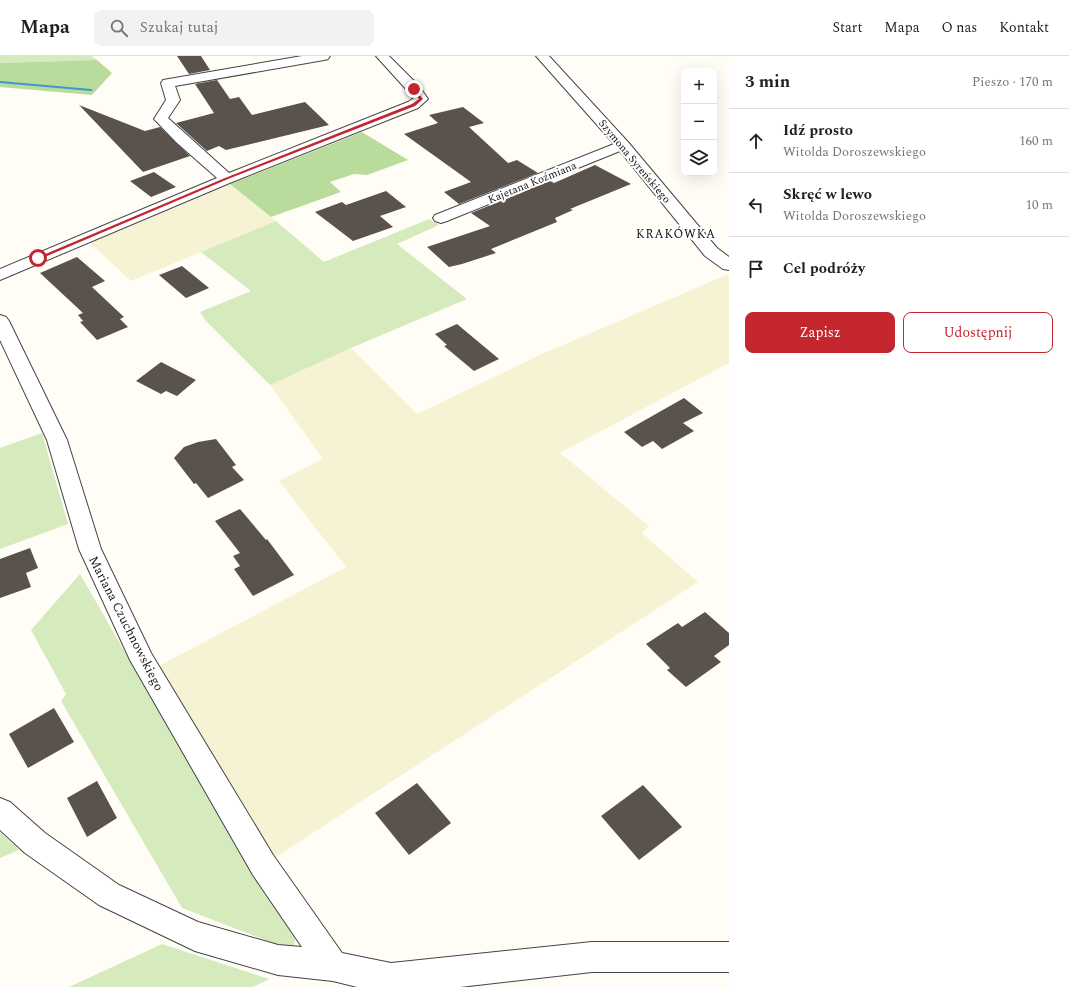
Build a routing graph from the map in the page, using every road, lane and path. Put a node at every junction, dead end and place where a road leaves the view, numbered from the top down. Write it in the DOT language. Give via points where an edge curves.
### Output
graph roads {
  1 [pos="324,56"];
  2 [pos="382,56"];
  3 [pos="542,56"];
  4 [pos="623,145"];
  5 [pos="227,178"];
  6 [pos="441,218"];
  7 [pos="729,265"];
  8 [pos="0,275"];
  9 [pos="0,321"];
  10 [pos="0,811"];
  11 [pos="729,957"];
  12 [pos="333,966"];
  1 -- 5 [label="street" via="168,82 173,100 161,119"];
  2 -- 5 [label="street" via="421,99 414,105"];
  3 -- 4 [label="street, Szymona Syreńskiego"];
  4 -- 6 [label="street, Kajetana Koźmiana"];
  4 -- 7 [label="street, Szymona Syreńskiego" via="711,252"];
  5 -- 8 [label="street"];
  9 -- 12 [label="street, Mariana Czuchnowskiego" via="57,440 90,549 142,660 263,865"];
  10 -- 12 [label="street" via="35,843 109,895 195,936 278,960"];
  11 -- 12 [label="street" via="592,958 390,979"];
}
